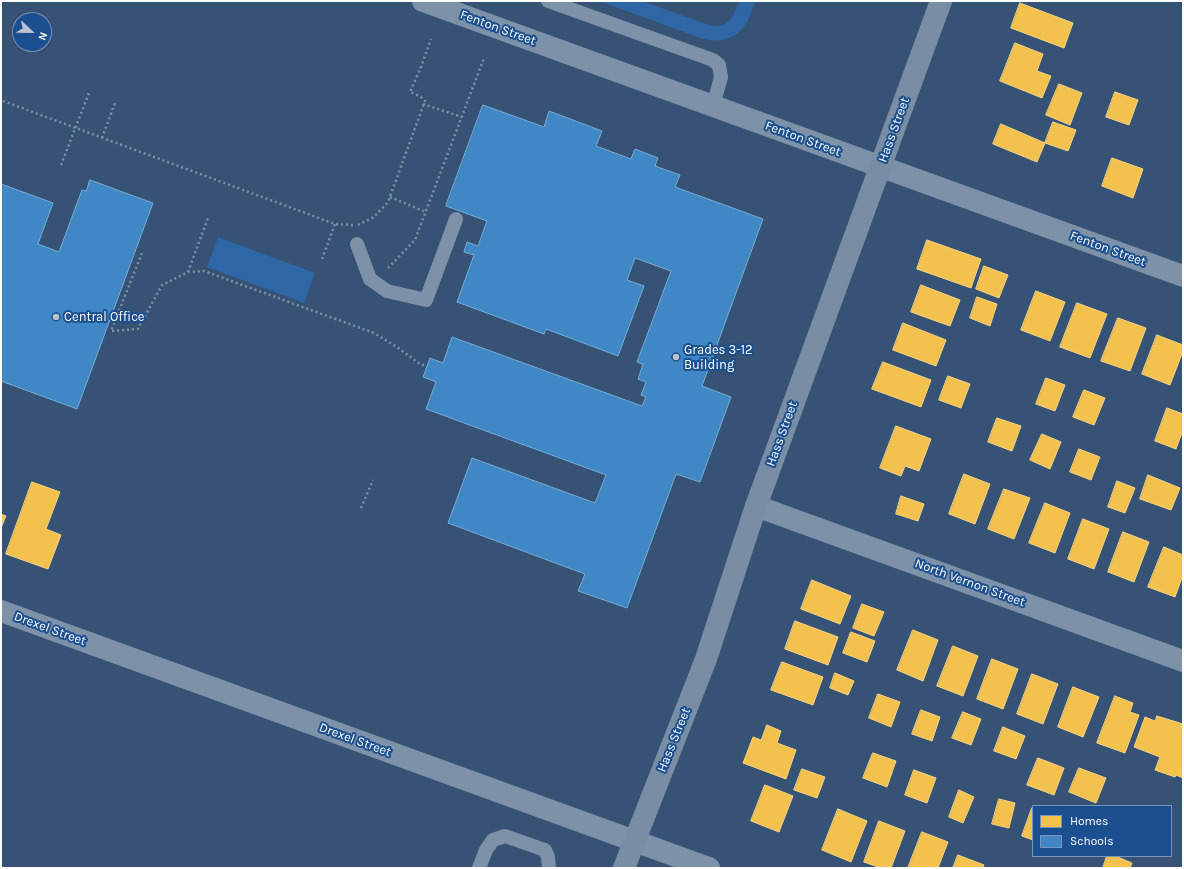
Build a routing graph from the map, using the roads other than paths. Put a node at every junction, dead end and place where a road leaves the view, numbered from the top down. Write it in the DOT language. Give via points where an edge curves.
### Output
graph roads {
  1 [pos="423,1"];
  2 [pos="548,1"];
  3 [pos="941,1"];
  4 [pos="713,106"];
  5 [pos="881,167"];
  6 [pos="456,219"];
  7 [pos="357,244"];
  8 [pos="1183,276"];
  9 [pos="756,506"];
  10 [pos="1,612"];
  11 [pos="1183,661"];
  12 [pos="634,841"];
  13 [pos="479,868"];
  14 [pos="549,868"];
  15 [pos="624,868"];
  16 [pos="709,868"];
  1 -- 4 [label="street, Fenton Street"];
  2 -- 4 [label="lane" via="713,60 719,65 721,77"];
  3 -- 5 [label="street, Hass Street"];
  4 -- 5 [label="street, Fenton Street"];
  5 -- 8 [label="street, Fenton Street"];
  5 -- 9 [label="street, Hass Street"];
  6 -- 7 [label="lane" via="426,300 387,291 370,279"];
  9 -- 11 [label="street, North Vernon Street"];
  9 -- 12 [label="street, Hass Street" via="706,659"];
  10 -- 12 [label="street, Drexel Street"];
  12 -- 15 [label="street, Hass Street"];
  12 -- 16 [label="street, Drexel Street"];
  13 -- 14 [label="lane" via="493,840 505,836 545,850"];
}
